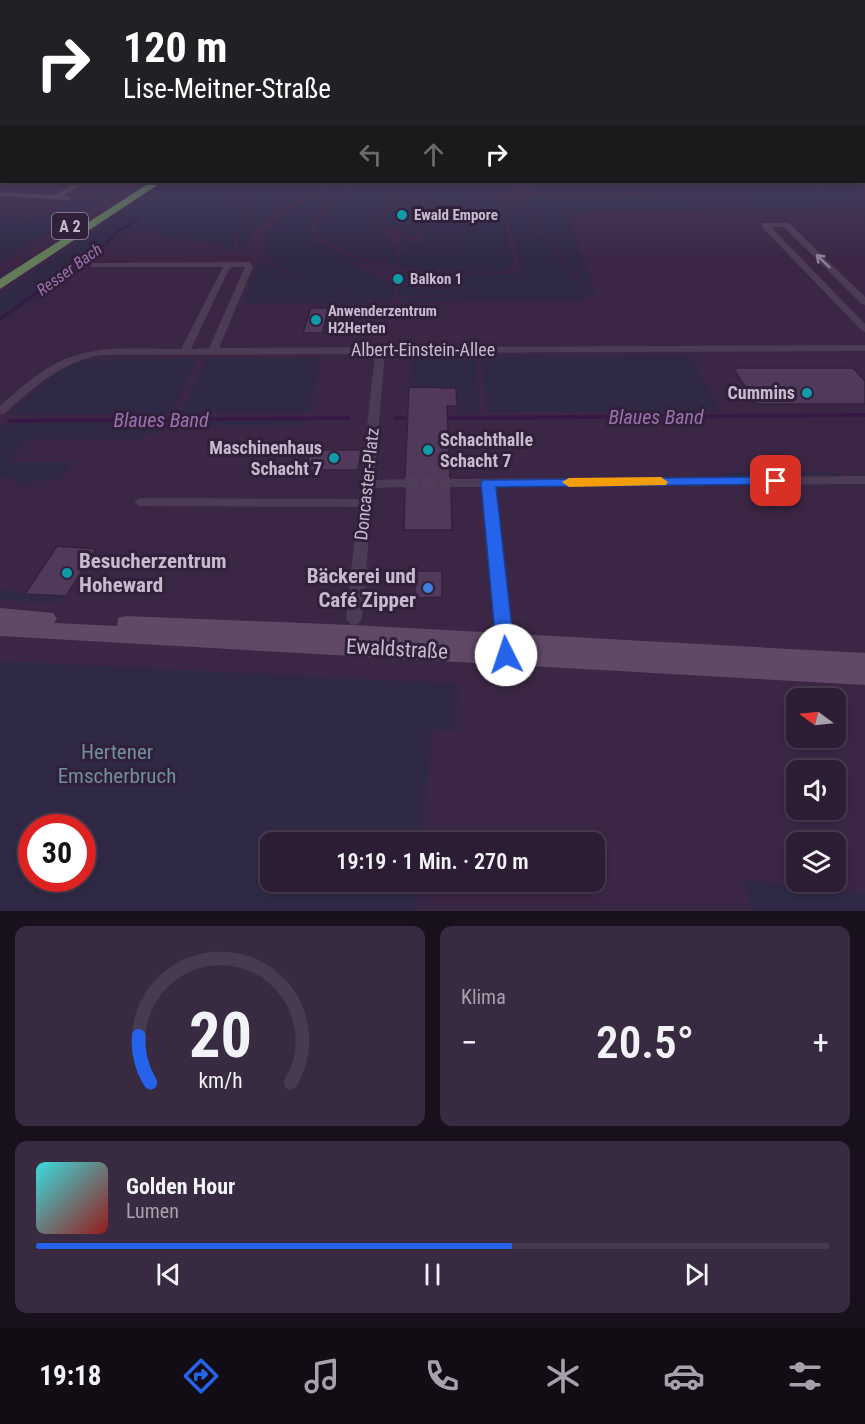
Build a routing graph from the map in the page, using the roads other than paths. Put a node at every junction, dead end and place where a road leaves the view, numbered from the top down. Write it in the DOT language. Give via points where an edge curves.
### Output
graph roads {
  1 [pos="79,183"];
  2 [pos="138,183"];
  3 [pos="155,183"];
  4 [pos="0,194"];
  5 [pos="57,197"];
  6 [pos="68,198"];
  7 [pos="94,265"];
  8 [pos="231,265"];
  9 [pos="0,271"];
  10 [pos="0,285"];
  11 [pos="865,302"];
  12 [pos="865,329"];
  13 [pos="865,348"];
  14 [pos="380,350"];
  15 [pos="185,351"];
  16 [pos="213,351"];
  17 [pos="0,412"];
  18 [pos="865,480"];
  19 [pos="405,483"];
  20 [pos="450,483"];
  21 [pos="488,483"];
  22 [pos="367,484"];
  23 [pos="140,502"];
  24 [pos="365,503"];
  25 [pos="0,616"];
  26 [pos="354,619"];
  27 [pos="0,628"];
  28 [pos="506,649"];
  29 [pos="865,662"];
  30 [pos="865,676"];
  1 -- 5 [label="street"];
  2 -- 9 [label="highway, A 2"];
  3 -- 10 [label="highway, A 2"];
  4 -- 5 [label="street"];
  5 -- 6 [label="street"];
  7 -- 8 [label="street"];
  8 -- 15 [label="street"];
  8 -- 16 [label="street" via="249,267"];
  11 -- 12 [label="street, one-way" via="786,225 765,225"];
  13 -- 14 [label="street, Albert-Einstein-Allee"];
  14 -- 16 [label="street, Albert-Einstein-Allee"];
  14 -- 22 [label="street, Doncaster-Platz"];
  15 -- 16 [label="street, Albert-Einstein-Allee"];
  15 -- 17 [label="street, Albert-Einstein-Allee" via="79,354 46,372"];
  18 -- 21 [label="street"];
  19 -- 22 [label="street"];
  20 -- 21 [label="street"];
  21 -- 28 [label="street"];
  22 -- 24 [label="street, Doncaster-Platz"];
  23 -- 24 [label="street"];
  24 -- 26 [label="street, Doncaster-Platz"];
  25 -- 28 [label="main road, Ewaldstraße"];
  27 -- 28 [label="main road, Ewaldstraße"];
  28 -- 29 [label="main road, Ewaldstraße"];
  28 -- 30 [label="main road, Ewaldstraße"];
}
